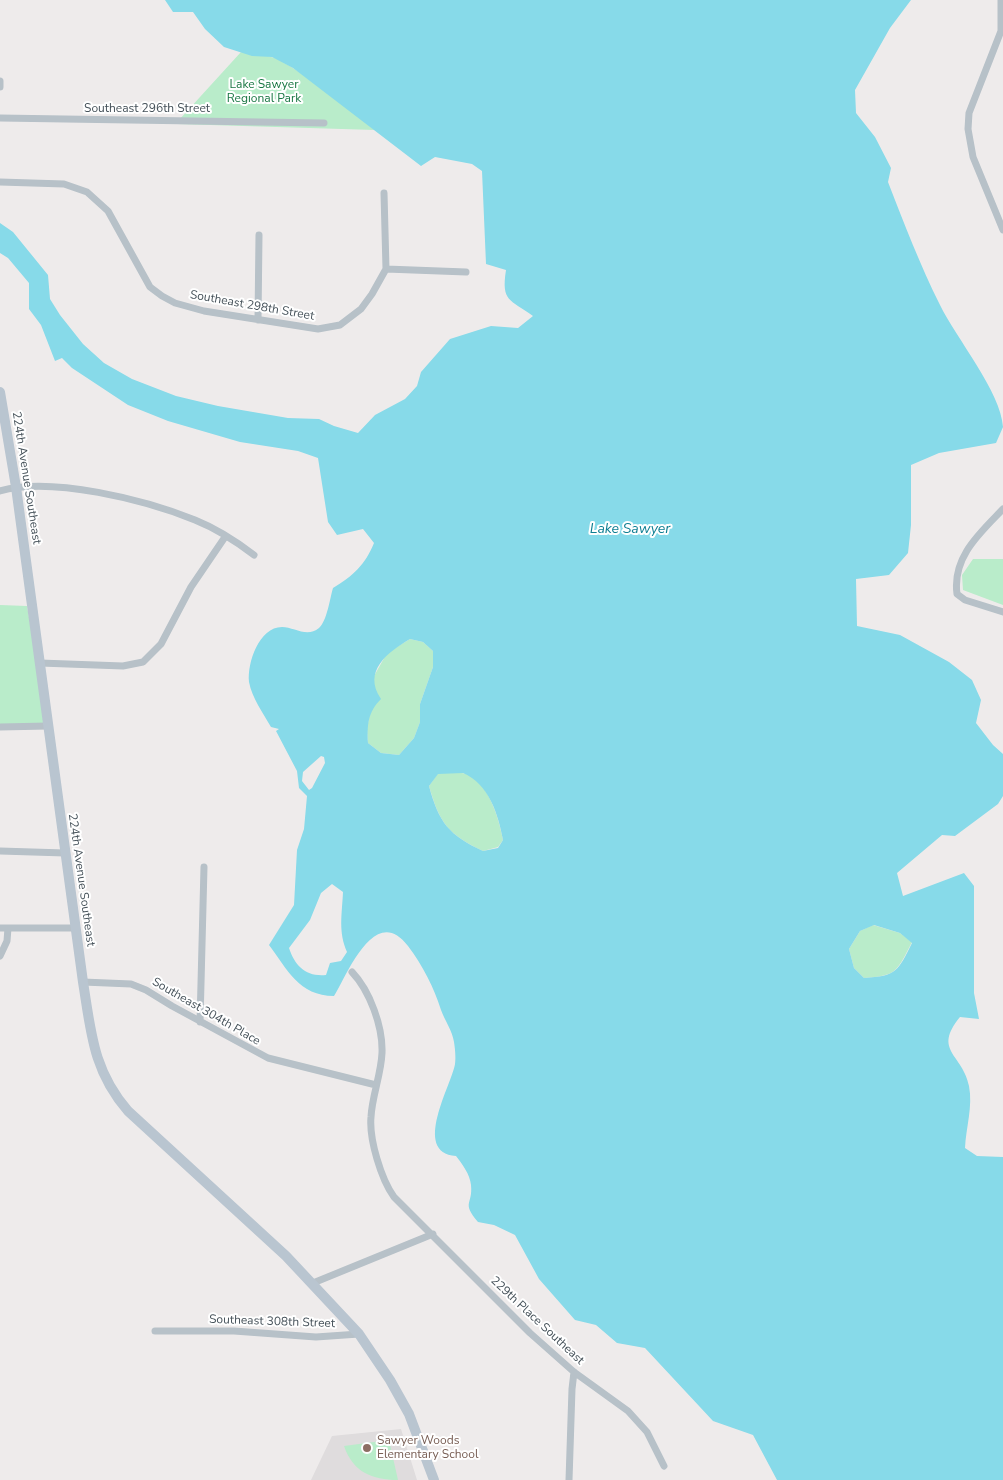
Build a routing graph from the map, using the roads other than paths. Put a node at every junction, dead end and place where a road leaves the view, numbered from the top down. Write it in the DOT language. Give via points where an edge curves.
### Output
graph roads {
  1 [pos="1001,0"];
  2 [pos="0,81"];
  3 [pos="0,87"];
  4 [pos="0,118"];
  5 [pos="324,123"];
  6 [pos="0,182"];
  7 [pos="384,192"];
  8 [pos="1003,230"];
  9 [pos="259,235"];
  10 [pos="386,269"];
  11 [pos="466,272"];
  12 [pos="258,320"];
  13 [pos="0,392"];
  14 [pos="16,486"];
  15 [pos="0,491"];
  16 [pos="1003,509"];
  17 [pos="225,537"];
  18 [pos="254,555"];
  19 [pos="1003,612"];
  20 [pos="40,664"];
  21 [pos="48,726"];
  22 [pos="0,728"];
  23 [pos="0,851"];
  24 [pos="65,852"];
  25 [pos="204,868"];
  26 [pos="4,928"];
  27 [pos="75,928"];
  28 [pos="0,956"];
  29 [pos="352,972"];
  30 [pos="83,982"];
  31 [pos="200,1022"];
  32 [pos="376,1085"];
  33 [pos="433,1234"];
  34 [pos="313,1283"];
  35 [pos="155,1331"];
  36 [pos="359,1334"];
  37 [pos="574,1372"];
  38 [pos="664,1466"];
  39 [pos="434,1480"];
  40 [pos="569,1480"];
  1 -- 8 [label="street" via="1001,28 969,113 968,129 973,157"];
  2 -- 3 [label="street"];
  4 -- 5 [label="street, Southeast 296th Street"];
  6 -- 12 [label="street, Southeast 298th Street" via="75,186 87,192 108,211 150,287 162,296 204,311"];
  7 -- 10 [label="street"];
  9 -- 12 [label="street"];
  10 -- 11 [label="street"];
  10 -- 12 [label="street, Southeast 298th Street" via="361,309 340,325 318,329"];
  13 -- 14 [label="street, 224th Avenue Southeast"];
  14 -- 15 [label="street"];
  14 -- 17 [label="street" via="83,490 158,507 197,520"];
  14 -- 20 [label="street, 224th Avenue Southeast"];
  16 -- 19 [label="street" via="963,556 956,584 957,594 965,600"];
  17 -- 18 [label="street"];
  17 -- 20 [label="street" via="191,588 161,644 143,662 123,666"];
  20 -- 21 [label="street, 224th Avenue Southeast"];
  21 -- 22 [label="street"];
  21 -- 24 [label="street, 224th Avenue Southeast"];
  23 -- 24 [label="street"];
  24 -- 27 [label="street, 224th Avenue Southeast"];
  25 -- 31 [label="street"];
  26 -- 27 [label="street"];
  26 -- 28 [label="street" via="7,941"];
  27 -- 30 [label="street, 224th Avenue Southeast"];
  29 -- 32 [label="street, 229th Place Southeast" via="366,992 378,1024 382,1052"];
  30 -- 31 [label="street, Southeast 304th Place" via="130,984"];
  30 -- 34 [label="street, 224th Avenue Southeast" via="94,1052 116,1097 150,1133"];
  31 -- 32 [label="street, Southeast 304th Place" via="268,1058"];
  32 -- 33 [label="street, 229th Place Southeast" via="370,1118 386,1186"];
  33 -- 34 [label="street"];
  33 -- 37 [label="street, 229th Place Southeast" via="509,1313"];
  34 -- 36 [label="street, 224th Avenue Southeast"];
  35 -- 36 [label="street, Southeast 308th Street" via="234,1331 324,1337"];
  36 -- 39 [label="street, 224th Avenue Southeast" via="409,1414"];
  37 -- 38 [label="street, 229th Place Southeast" via="628,1411 648,1432"];
  37 -- 40 [label="street"];
}
